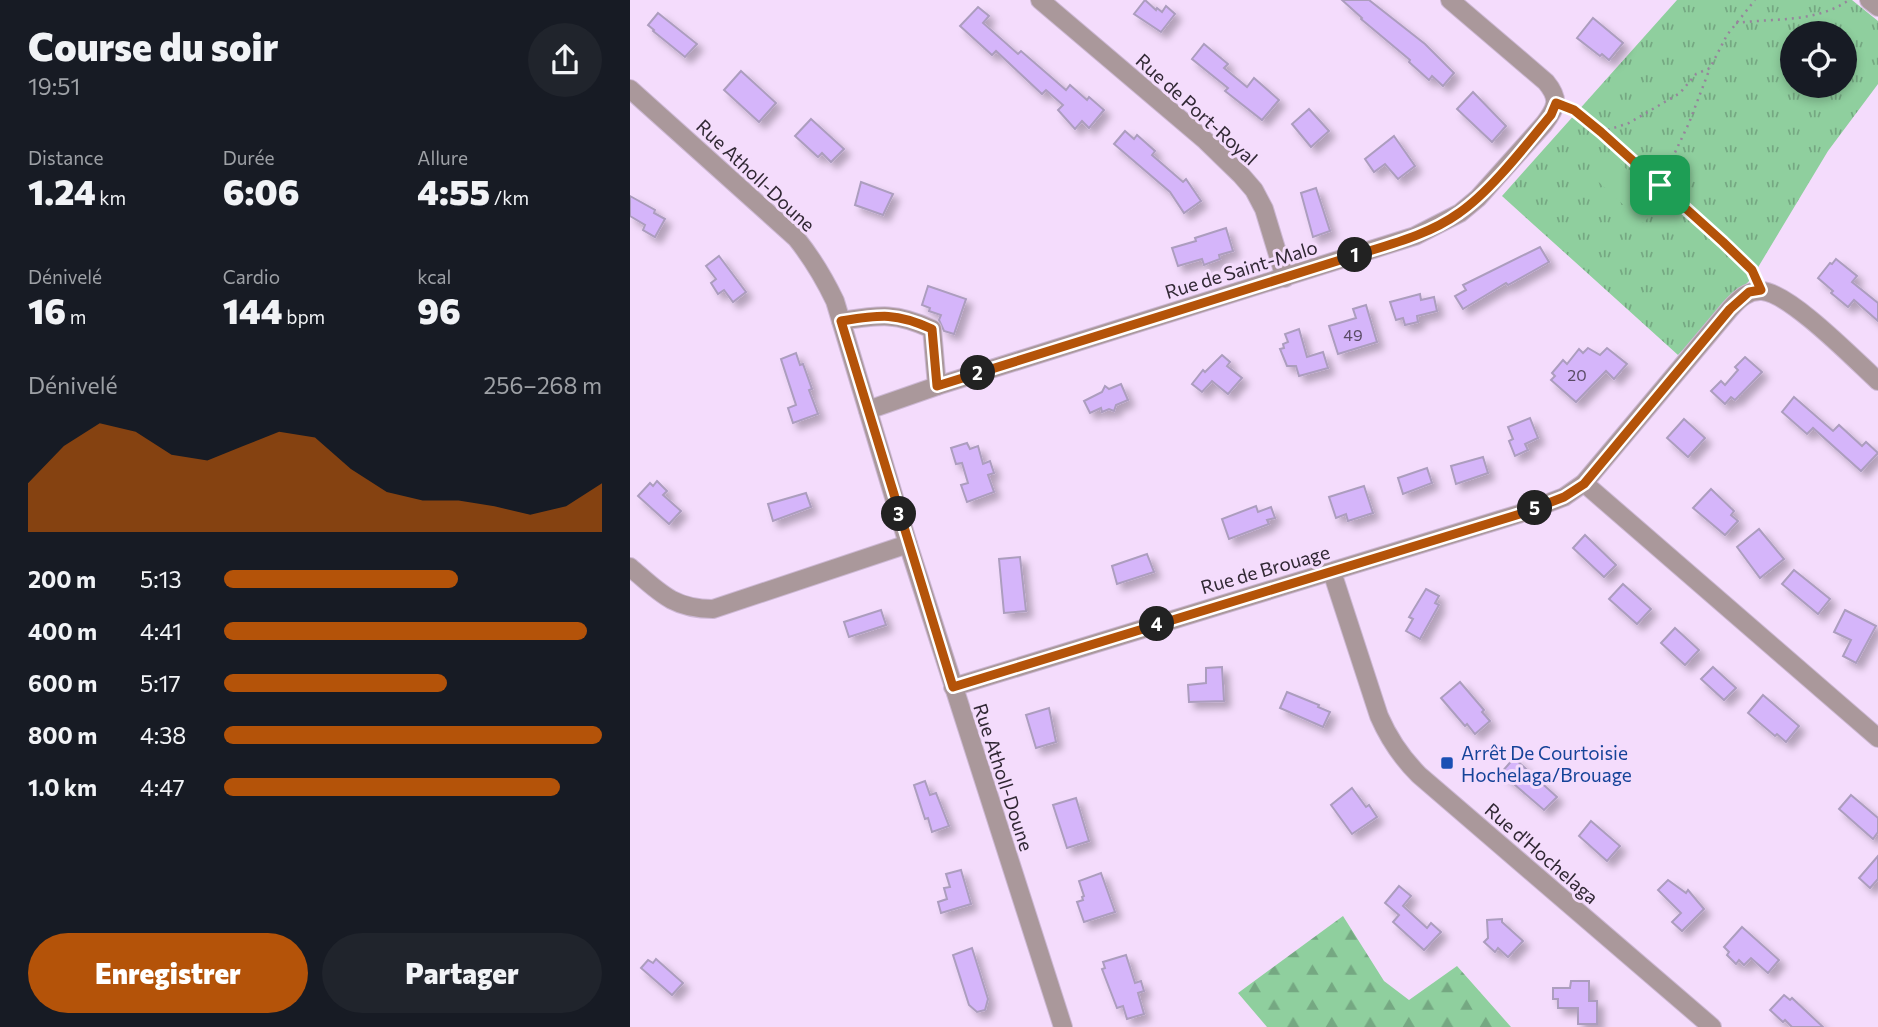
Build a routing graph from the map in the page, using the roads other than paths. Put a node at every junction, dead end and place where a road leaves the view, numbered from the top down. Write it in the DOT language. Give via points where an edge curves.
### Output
graph roads {
  1 [pos="1040,0"];
  2 [pos="1450,0"];
  3 [pos="1868,0"];
  4 [pos="1878,7"];
  5 [pos="630,89"];
  6 [pos="1285,278"];
  7 [pos="841,321"];
  8 [pos="1878,381"];
  9 [pos="937,386"];
  10 [pos="869,410"];
  11 [pos="1584,484"];
  12 [pos="908,544"];
  13 [pos="630,566"];
  14 [pos="1332,572"];
  15 [pos="953,687"];
  16 [pos="1878,738"];
  17 [pos="1063,1027"];
  18 [pos="1712,1027"];
  1 -- 6 [label="street, Rue de Port-Royal" via="1241,176 1264,209"];
  2 -- 6 [label="street, Rue de Saint-Malo" via="1546,82 1556,103 1551,115 1460,213 1415,236"];
  3 -- 4 [label="street"];
  5 -- 7 [label="street, Rue Atholl-Doune" via="796,238 824,278"];
  6 -- 9 [label="street, Rue de Saint-Malo"];
  7 -- 9 [label="street" via="882,315 909,318 932,329"];
  7 -- 10 [label="street, Rue Atholl-Doune"];
  8 -- 11 [label="street, Rue de Brouage" via="1783,298 1761,290 1749,292"];
  9 -- 10 [label="street, Rue de Saint-Malo"];
  10 -- 12 [label="street, Rue Atholl-Doune"];
  11 -- 14 [label="street, Rue de Brouage" via="1520,514"];
  11 -- 16 [label="street"];
  12 -- 13 [label="street" via="713,609 668,600"];
  12 -- 15 [label="street, Rue Atholl-Doune"];
  14 -- 15 [label="street, Rue de Brouage"];
  14 -- 18 [label="street, Rue d'Hochelaga" via="1379,716 1402,757"];
  15 -- 17 [label="street, Rue Atholl-Doune"];
}
